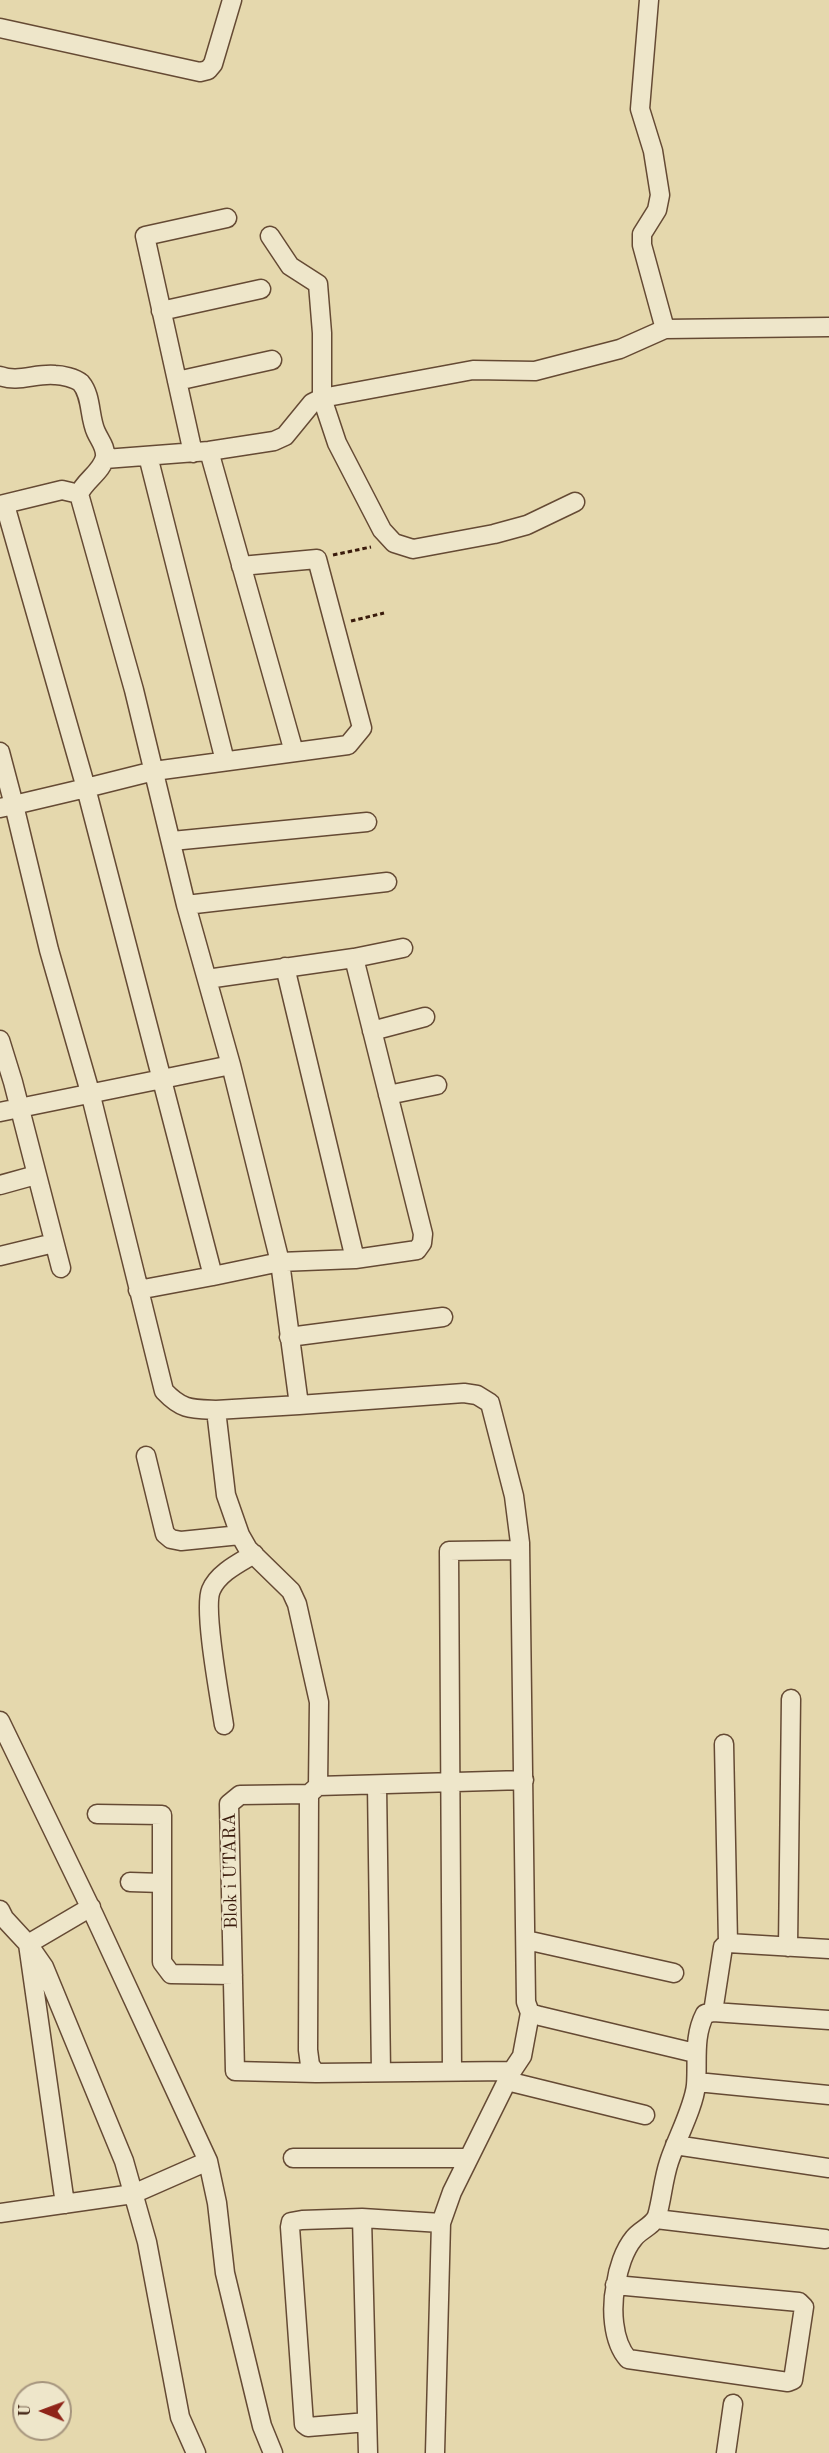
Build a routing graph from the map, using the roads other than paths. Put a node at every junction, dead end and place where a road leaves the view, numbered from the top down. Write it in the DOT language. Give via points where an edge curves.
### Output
graph roads {
  1 [pos="232,0"];
  2 [pos="649,0"];
  3 [pos="0,28"];
  4 [pos="227,218"];
  5 [pos="270,236"];
  6 [pos="261,289"];
  7 [pos="161,311"];
  8 [pos="829,327"];
  9 [pos="665,329"];
  10 [pos="272,360"];
  11 [pos="0,376"];
  12 [pos="177,381"];
  13 [pos="322,398"];
  14 [pos="201,452"];
  15 [pos="148,456"];
  16 [pos="105,459"];
  17 [pos="79,494"];
  18 [pos="575,502"];
  19 [pos="2,505"];
  20 [pos="241,566"];
  21 [pos="0,752"];
  22 [pos="294,752"];
  23 [pos="225,761"];
  24 [pos="154,771"];
  25 [pos="86,788"];
  26 [pos="7,806"];
  27 [pos="367,822"];
  28 [pos="172,841"];
  29 [pos="387,882"];
  30 [pos="186,905"];
  31 [pos="403,948"];
  32 [pos="354,958"];
  33 [pos="285,967"];
  34 [pos="207,979"];
  35 [pos="425,1017"];
  36 [pos="372,1031"];
  37 [pos="0,1040"];
  38 [pos="231,1065"];
  39 [pos="162,1079"];
  40 [pos="437,1085"];
  41 [pos="90,1092"];
  42 [pos="388,1095"];
  43 [pos="18,1107"];
  44 [pos="0,1112"];
  45 [pos="36,1175"];
  46 [pos="0,1185"];
  47 [pos="54,1243"];
  48 [pos="0,1256"];
  49 [pos="355,1259"];
  50 [pos="280,1262"];
  51 [pos="61,1268"];
  52 [pos="213,1276"];
  53 [pos="138,1290"];
  54 [pos="442,1317"];
  55 [pos="289,1337"];
  56 [pos="299,1405"];
  57 [pos="216,1410"];
  58 [pos="146,1456"];
  59 [pos="240,1535"];
  60 [pos="520,1550"];
  61 [pos="254,1554"];
  62 [pos="790,1699"];
  63 [pos="0,1721"];
  64 [pos="224,1725"];
  65 [pos="724,1744"];
  66 [pos="524,1780"];
  67 [pos="450,1783"];
  68 [pos="377,1785"];
  69 [pos="313,1790"];
  70 [pos="98,1814"];
  71 [pos="130,1882"];
  72 [pos="162,1883"];
  73 [pos="91,1907"];
  74 [pos="0,1911"];
  75 [pos="526,1940"];
  76 [pos="728,1943"];
  77 [pos="28,1944"];
  78 [pos="788,1947"];
  79 [pos="829,1949"];
  80 [pos="674,1973"];
  81 [pos="233,1975"];
  82 [pos="713,2012"];
  83 [pos="530,2013"];
  84 [pos="829,2020"];
  85 [pos="695,2053"];
  86 [pos="452,2071"];
  87 [pos="381,2072"];
  88 [pos="316,2073"];
  89 [pos="509,2076"];
  90 [pos="697,2082"];
  91 [pos="829,2095"];
  92 [pos="645,2115"];
  93 [pos="675,2145"];
  94 [pos="293,2158"];
  95 [pos="469,2158"];
  96 [pos="208,2161"];
  97 [pos="829,2168"];
  98 [pos="134,2194"];
  99 [pos="65,2204"];
  100 [pos="0,2213"];
  101 [pos="362,2218"];
  102 [pos="656,2219"];
  103 [pos="441,2223"];
  104 [pos="825,2239"];
  105 [pos="615,2285"];
  106 [pos="733,2404"];
  107 [pos="367,2422"];
  108 [pos="196,2453"];
  109 [pos="273,2453"];
  110 [pos="368,2453"];
  111 [pos="435,2453"];
  112 [pos="726,2453"];
  1 -- 3 [label="street" via="213,64 200,72"];
  2 -- 9 [label="street" via="640,109 653,151 660,195 657,210 642,234 642,245"];
  4 -- 7 [label="street" via="145,236"];
  5 -- 13 [label="street" via="290,266 318,284"];
  6 -- 7 [label="street"];
  7 -- 12 [label="street"];
  8 -- 9 [label="street"];
  9 -- 13 [label="street" via="620,349 535,371 473,370"];
  10 -- 12 [label="street"];
  11 -- 16 [label="street" via="54,374 80,383 89,401 94,430 105,448"];
  12 -- 14 [label="street"];
  13 -- 14 [label="street" via="304,410 285,436 274,441"];
  13 -- 18 [label="street" via="337,443 382,530 394,543 413,549 494,534 527,525"];
  14 -- 15 [label="street"];
  14 -- 20 [label="street"];
  15 -- 16 [label="street"];
  15 -- 23 [label="street"];
  16 -- 17 [label="street"];
  17 -- 19 [label="street" via="62,490"];
  17 -- 24 [label="street"];
  19 -- 25 [label="street"];
  20 -- 22 [label="street"];
  20 -- 22 [label="street" via="316,559 362,728 348,745"];
  21 -- 26 [label="street"];
  22 -- 23 [label="street"];
  23 -- 24 [label="street"];
  24 -- 25 [label="street"];
  24 -- 28 [label="street"];
  25 -- 26 [label="street"];
  25 -- 39 [label="street"];
  26 -- 41 [label="street"];
  27 -- 28 [label="street"];
  28 -- 30 [label="street"];
  29 -- 30 [label="street"];
  30 -- 34 [label="street"];
  31 -- 32 [label="street"];
  32 -- 33 [label="street"];
  32 -- 36 [label="street"];
  33 -- 34 [label="street"];
  33 -- 49 [label="street"];
  34 -- 38 [label="street"];
  35 -- 36 [label="street"];
  36 -- 42 [label="street"];
  37 -- 43 [label="street"];
  38 -- 39 [label="street"];
  38 -- 50 [label="street"];
  39 -- 41 [label="street"];
  39 -- 52 [label="street"];
  40 -- 42 [label="street"];
  41 -- 43 [label="street"];
  41 -- 53 [label="street"];
  42 -- 49 [label="street" via="422,1243 417,1250"];
  43 -- 44 [label="street"];
  43 -- 45 [label="street"];
  45 -- 46 [label="street"];
  45 -- 47 [label="street"];
  47 -- 48 [label="street"];
  47 -- 51 [label="street"];
  49 -- 50 [label="street"];
  50 -- 52 [label="street"];
  50 -- 55 [label="street"];
  52 -- 53 [label="street"];
  53 -- 57 [label="street" via="164,1391 177,1404"];
  54 -- 55 [label="street"];
  55 -- 56 [label="street"];
  56 -- 57 [label="street"];
  56 -- 60 [label="street" via="464,1393 490,1403 514,1496"];
  57 -- 59 [label="street" via="226,1495"];
  58 -- 59 [label="street" via="165,1534 171,1539"];
  59 -- 61 [label="street"];
  60 -- 66 [label="street"];
  60 -- 67 [label="street" via="448,1551"];
  61 -- 64 [label="street" via="218,1579 209,1599"];
  61 -- 69 [label="street" via="291,1591 297,1604 319,1702"];
  62 -- 78 [label="street"];
  63 -- 73 [label="street"];
  65 -- 76 [label="street"];
  66 -- 67 [label="street"];
  66 -- 75 [label="street"];
  67 -- 68 [label="street"];
  67 -- 86 [label="street"];
  68 -- 69 [label="street"];
  68 -- 87 [label="street"];
  69 -- 81 [label="street, Blok i UTARA" via="240,1795 229,1804"];
  69 -- 88 [label="street" via="308,2050 310,2065"];
  70 -- 72 [label="street" via="162,1815"];
  71 -- 72 [label="street"];
  72 -- 81 [label="street" via="162,1962 171,1974"];
  73 -- 77 [label="street"];
  73 -- 96 [label="street"];
  74 -- 77 [label="street"];
  75 -- 80 [label="street"];
  75 -- 83 [label="street" via="526,2002"];
  76 -- 78 [label="street"];
  76 -- 82 [label="street" via="723,1947"];
  77 -- 98 [label="street" via="44,1967"];
  77 -- 99 [label="street"];
  78 -- 79 [label="street"];
  81 -- 88 [label="street, Blok i UTARA" via="235,2071"];
  82 -- 84 [label="street"];
  82 -- 85 [label="street" via="705,2014 700,2025"];
  83 -- 85 [label="street"];
  83 -- 89 [label="street" via="522,2056"];
  85 -- 90 [label="street"];
  86 -- 87 [label="street"];
  86 -- 89 [label="street"];
  87 -- 88 [label="street"];
  89 -- 92 [label="street"];
  89 -- 95 [label="street"];
  90 -- 91 [label="street"];
  90 -- 93 [label="street"];
  93 -- 97 [label="street"];
  93 -- 102 [label="street"];
  94 -- 95 [label="street"];
  95 -- 103 [label="street"];
  96 -- 98 [label="street"];
  96 -- 109 [label="street" via="225,2273 262,2426"];
  98 -- 99 [label="street"];
  98 -- 108 [label="street" via="147,2242 180,2417"];
  99 -- 100 [label="street"];
  101 -- 103 [label="street"];
  101 -- 107 [label="street"];
  101 -- 107 [label="street" via="302,2220 291,2222 290,2227 304,2424 308,2427"];
  102 -- 104 [label="street"];
  102 -- 105 [label="street" via="634,2238"];
  103 -- 111 [label="street"];
  105 -- 105 [label="street" via="614,2315 621,2351 628,2359 793,2380 804,2319 804,2307 799,2302"];
  106 -- 112 [label="street"];
  107 -- 110 [label="street"];
}
